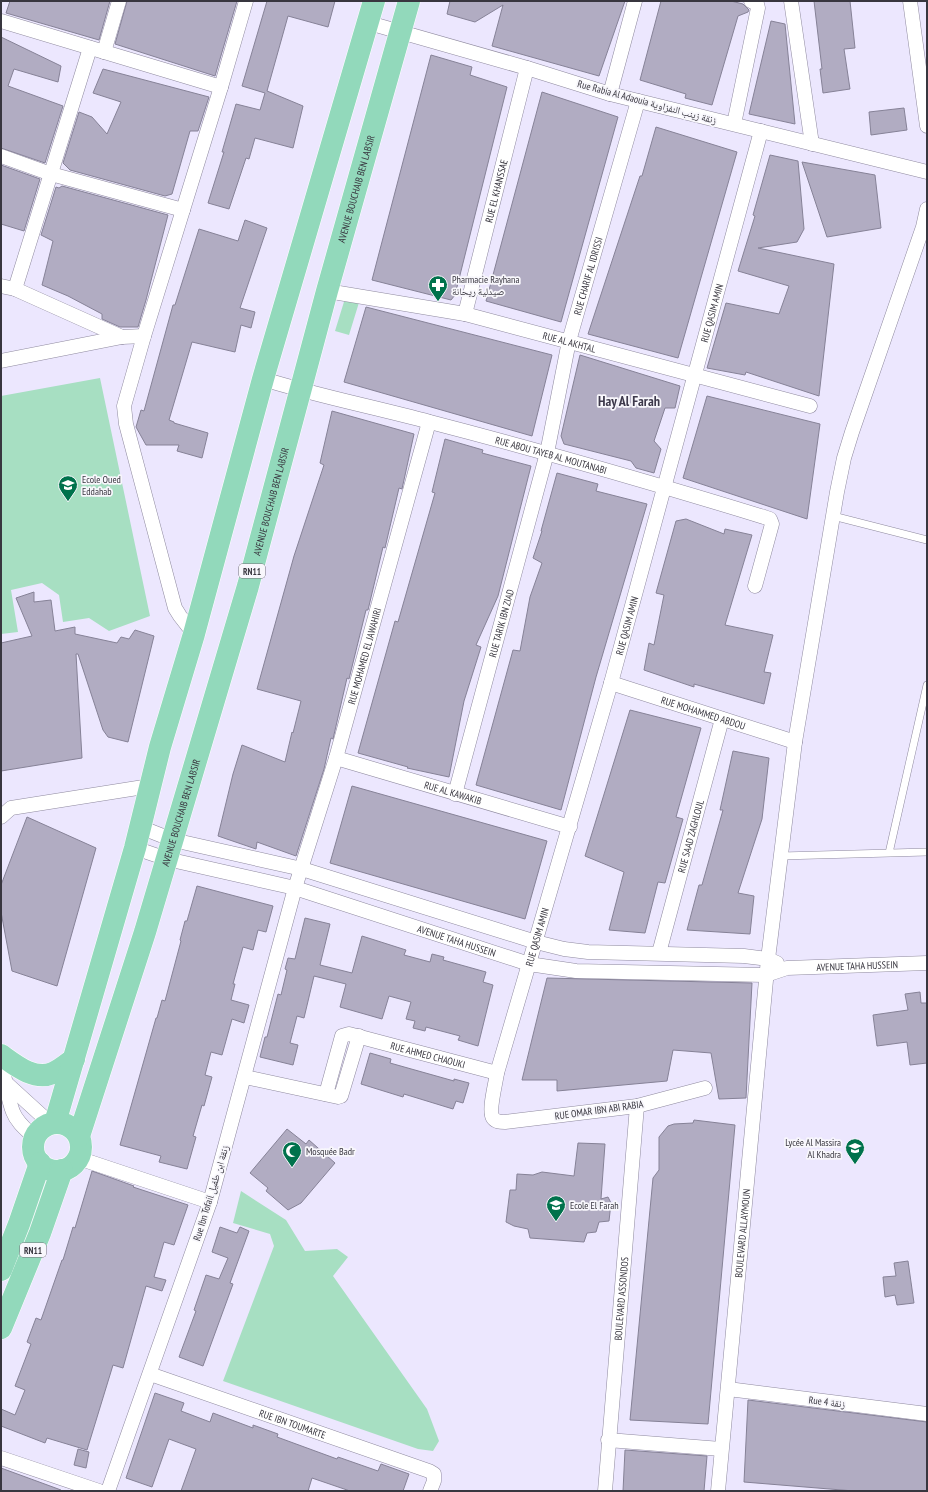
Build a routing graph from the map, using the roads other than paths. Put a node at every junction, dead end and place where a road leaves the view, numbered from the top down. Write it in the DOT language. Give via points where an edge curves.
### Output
graph roads {
  1 [pos="119,1"];
  2 [pos="246,1"];
  3 [pos="374,1"];
  4 [pos="409,1"];
  5 [pos="635,1"];
  6 [pos="791,1"];
  7 [pos="910,1"];
  8 [pos="755,4"];
  9 [pos="1,21"];
  10 [pos="369,23"];
  11 [pos="400,32"];
  12 [pos="90,48"];
  13 [pos="104,52"];
  14 [pos="527,68"];
  15 [pos="221,87"];
  16 [pos="610,94"];
  17 [pos="638,101"];
  18 [pos="734,124"];
  19 [pos="927,126"];
  20 [pos="761,131"];
  21 [pos="812,144"];
  22 [pos="1,156"];
  23 [pos="927,172"];
  24 [pos="52,174"];
  25 [pos="927,209"];
  26 [pos="183,210"];
  27 [pos="1,286"];
  28 [pos="15,289"];
  29 [pos="327,291"];
  30 [pos="465,314"];
  31 [pos="144,336"];
  32 [pos="122,337"];
  33 [pos="570,342"];
  34 [pos="1,361"];
  35 [pos="695,376"];
  36 [pos="263,379"];
  37 [pos="300,390"];
  38 [pos="810,406"];
  39 [pos="429,422"];
  40 [pos="547,453"];
  41 [pos="665,487"];
  42 [pos="833,516"];
  43 [pos="927,540"];
  44 [pos="755,586"];
  45 [pos="194,634"];
  46 [pos="611,683"];
  47 [pos="927,685"];
  48 [pos="722,720"];
  49 [pos="795,742"];
  50 [pos="336,758"];
  51 [pos="150,786"];
  52 [pos="455,794"];
  53 [pos="1,817"];
  54 [pos="140,827"];
  55 [pos="570,827"];
  56 [pos="135,848"];
  57 [pos="170,850"];
  58 [pos="927,852"];
  59 [pos="889,853"];
  60 [pos="780,856"];
  61 [pos="302,869"];
  62 [pos="296,888"];
  63 [pos="536,942"];
  64 [pos="659,953"];
  65 [pos="768,959"];
  66 [pos="927,963"];
  67 [pos="529,964"];
  68 [pos="787,968"];
  69 [pos="766,975"];
  70 [pos="1,1055"];
  71 [pos="74,1059"];
  72 [pos="497,1073"];
  73 [pos="245,1077"];
  74 [pos="3,1083"];
  75 [pos="705,1088"];
  76 [pos="637,1106"];
  77 [pos="493,1118"];
  78 [pos="53,1124"];
  79 [pos="79,1136"];
  80 [pos="35,1138"];
  81 [pos="40,1163"];
  82 [pos="70,1164"];
  83 [pos="210,1202"];
  84 [pos="1,1270"];
  85 [pos="1,1328"];
  86 [pos="150,1374"];
  87 [pos="728,1389"];
  88 [pos="927,1414"];
  89 [pos="608,1440"];
  90 [pos="721,1449"];
  91 [pos="1,1458"];
  92 [pos="100,1491"];
  93 [pos="108,1491"];
  94 [pos="430,1491"];
  95 [pos="605,1491"];
  96 [pos="718,1491"];
  1 -- 13 [label="street"];
  2 -- 15 [label="street"];
  3 -- 10 [label="main road"];
  4 -- 11 [label="main road, AVENUE BOUCHAIB BEN LABSIR / RN11"];
  5 -- 16 [label="street"];
  6 -- 21 [label="street"];
  7 -- 19 [label="street"];
  8 -- 18 [label="street"];
  9 -- 12 [label="street"];
  10 -- 11 [label="street, Rue Rabia Al Adaouia زنقة زينب النفزاوية"];
  10 -- 36 [label="main road"];
  11 -- 14 [label="street, Rue Rabia Al Adaouia زنقة زينب النفزاوية"];
  11 -- 29 [label="main road, AVENUE BOUCHAIB BEN LABSIR / RN11"];
  12 -- 13 [label="street"];
  12 -- 24 [label="street"];
  13 -- 15 [label="street"];
  14 -- 16 [label="street, Rue Rabia Al Adaouia زنقة زينب النفزاوية"];
  14 -- 30 [label="street, RUE EL KHANSSAE"];
  15 -- 26 [label="street"];
  16 -- 17 [label="street, Rue Rabia Al Adaouia زنقة زينب النفزاوية"];
  17 -- 18 [label="street, Rue Rabia Al Adaouia زنقة زينب النفزاوية"];
  17 -- 33 [label="street, RUE CHARIF AL IDRISSI"];
  18 -- 20 [label="street, Rue Rabia Al Adaouia زنقة زينب النفزاوية"];
  20 -- 21 [label="street, Rue Rabia Al Adaouia زنقة زينب النفزاوية"];
  20 -- 35 [label="street, RUE QASIM AMIN"];
  21 -- 23 [label="street, Rue Rabia Al Adaouia زنقة زينب النفزاوية"];
  22 -- 24 [label="street"];
  24 -- 26 [label="street"];
  24 -- 28 [label="street"];
  25 -- 42 [label="street, BOULEVARD ALLAYMOUN" via="924,227 844,458"];
  26 -- 31 [label="street"];
  27 -- 28 [label="street"];
  28 -- 32 [label="street"];
  29 -- 30 [label="street, RUE AL AKHTAL"];
  29 -- 37 [label="main road, AVENUE BOUCHAIB BEN LABSIR / RN11"];
  30 -- 33 [label="street, RUE AL AKHTAL"];
  31 -- 32 [label="street"];
  31 -- 45 [label="street" via="124,413 175,608"];
  32 -- 34 [label="street"];
  33 -- 35 [label="street, RUE AL AKHTAL"];
  33 -- 40 [label="street, RUE CHARIF AL IDRISSI"];
  35 -- 38 [label="street, RUE AL AKHTAL"];
  35 -- 41 [label="street, RUE QASIM AMIN"];
  36 -- 37 [label="street, RUE ABOU TAYEB AL MOUTANABI"];
  36 -- 45 [label="main road"];
  37 -- 39 [label="street, RUE ABOU TAYEB AL MOUTANABI"];
  37 -- 57 [label="main road, AVENUE BOUCHAIB BEN LABSIR / RN11" via="248,586"];
  39 -- 40 [label="street, RUE ABOU TAYEB AL MOUTANABI"];
  39 -- 50 [label="street, RUE MOHAMED EL JAWAHIRI"];
  40 -- 41 [label="street, RUE ABOU TAYEB AL MOUTANABI"];
  40 -- 52 [label="street, RUE TARIK IBN ZIAD"];
  41 -- 44 [label="street, RUE ABOU TAYEB AL MOUTANABI" via="770,519 772,524"];
  41 -- 46 [label="street, RUE QASIM AMIN"];
  42 -- 43 [label="lane"];
  42 -- 49 [label="street, BOULEVARD ALLAYMOUN"];
  45 -- 51 [label="main road"];
  46 -- 48 [label="street, RUE MOHAMMED ABDOU"];
  46 -- 55 [label="street, RUE QASIM AMIN"];
  47 -- 59 [label="lane"];
  48 -- 49 [label="street, RUE MOHAMMED ABDOU"];
  48 -- 64 [label="street, RUE SAAD ZAGHLOUL"];
  49 -- 60 [label="street, BOULEVARD ALLAYMOUN"];
  50 -- 52 [label="street, RUE AL KAWAKIB"];
  50 -- 61 [label="street, RUE MOHAMED EL JAWAHIRI"];
  51 -- 53 [label="street" via="11,808"];
  51 -- 54 [label="main road"];
  52 -- 55 [label="street, RUE AL KAWAKIB"];
  54 -- 56 [label="main road"];
  54 -- 57 [label="street, AVENUE TAHA HUSSEIN"];
  55 -- 63 [label="street, RUE QASIM AMIN"];
  56 -- 57 [label="street, AVENUE TAHA HUSSEIN"];
  56 -- 71 [label="main road"];
  57 -- 61 [label="street, AVENUE TAHA HUSSEIN"];
  57 -- 62 [label="street, AVENUE TAHA HUSSEIN"];
  57 -- 79 [label="main road, AVENUE BOUCHAIB BEN LABSIR / RN11"];
  58 -- 59 [label="lane"];
  59 -- 60 [label="lane"];
  60 -- 65 [label="street, BOULEVARD ALLAYMOUN"];
  61 -- 62 [label="street, RUE MOHAMED EL JAWAHIRI"];
  61 -- 63 [label="street, AVENUE TAHA HUSSEIN"];
  62 -- 67 [label="street, AVENUE TAHA HUSSEIN"];
  62 -- 73 [label="street, Rue Ibn Tofail زنقة ابن طفيل"];
  63 -- 64 [label="street, AVENUE TAHA HUSSEIN" via="588,952"];
  63 -- 67 [label="street, RUE QASIM AMIN"];
  64 -- 65 [label="street, AVENUE TAHA HUSSEIN"];
  65 -- 68 [label="street, AVENUE TAHA HUSSEIN"];
  65 -- 69 [label="street, BOULEVARD ALLAYMOUN"];
  66 -- 68 [label="street, AVENUE TAHA HUSSEIN"];
  67 -- 69 [label="street, AVENUE TAHA HUSSEIN" via="576,971"];
  67 -- 72 [label="street, RUE QASIM AMIN"];
  68 -- 69 [label="street, AVENUE TAHA HUSSEIN"];
  69 -- 87 [label="street, BOULEVARD ALLAYMOUN"];
  70 -- 71 [label="main road" via="29,1073 41,1075 51,1074"];
  70 -- 74 [label="street"];
  71 -- 78 [label="main road"];
  72 -- 73 [label="street, RUE AHMED CHAOUKI" via="349,1034 342,1036 326,1094"];
  72 -- 77 [label="street, RUE QASIM AMIN" via="491,1111"];
  73 -- 83 [label="street, Rue Ibn Tofail زنقة ابن طفيل"];
  74 -- 78 [label="street"];
  74 -- 80 [label="street" via="13,1113"];
  75 -- 76 [label="street, RUE OMAR IBN ABI RABIA"];
  76 -- 77 [label="street, RUE OMAR IBN ABI RABIA" via="504,1122 498,1122"];
  76 -- 89 [label="street, BOULEVARD ASSONDOS"];
  78 -- 79 [label="main road" via="67,1126"];
  78 -- 80 [label="main road" via="41,1129"];
  79 -- 82 [label="main road, RN11" via="81,1146"];
  80 -- 81 [label="main road" via="34,1152"];
  81 -- 82 [label="main road" via="54,1170"];
  81 -- 84 [label="main road, RN11"];
  82 -- 83 [label="street"];
  82 -- 85 [label="main road, RN11"];
  83 -- 86 [label="street, Rue Ibn Tofail زنقة ابن طفيل"];
  86 -- 93 [label="street, Rue Ibn Tofail زنقة ابن طفيل"];
  86 -- 94 [label="street, RUE IBN TOUMARTE" via="429,1471 434,1474"];
  87 -- 88 [label="street, Rue 4 زنقة"];
  87 -- 90 [label="street, BOULEVARD ALLAYMOUN"];
  89 -- 90 [label="street"];
  89 -- 95 [label="street, BOULEVARD ASSONDOS"];
  90 -- 96 [label="street, BOULEVARD ALLAYMOUN"];
  91 -- 92 [label="street"];
}
